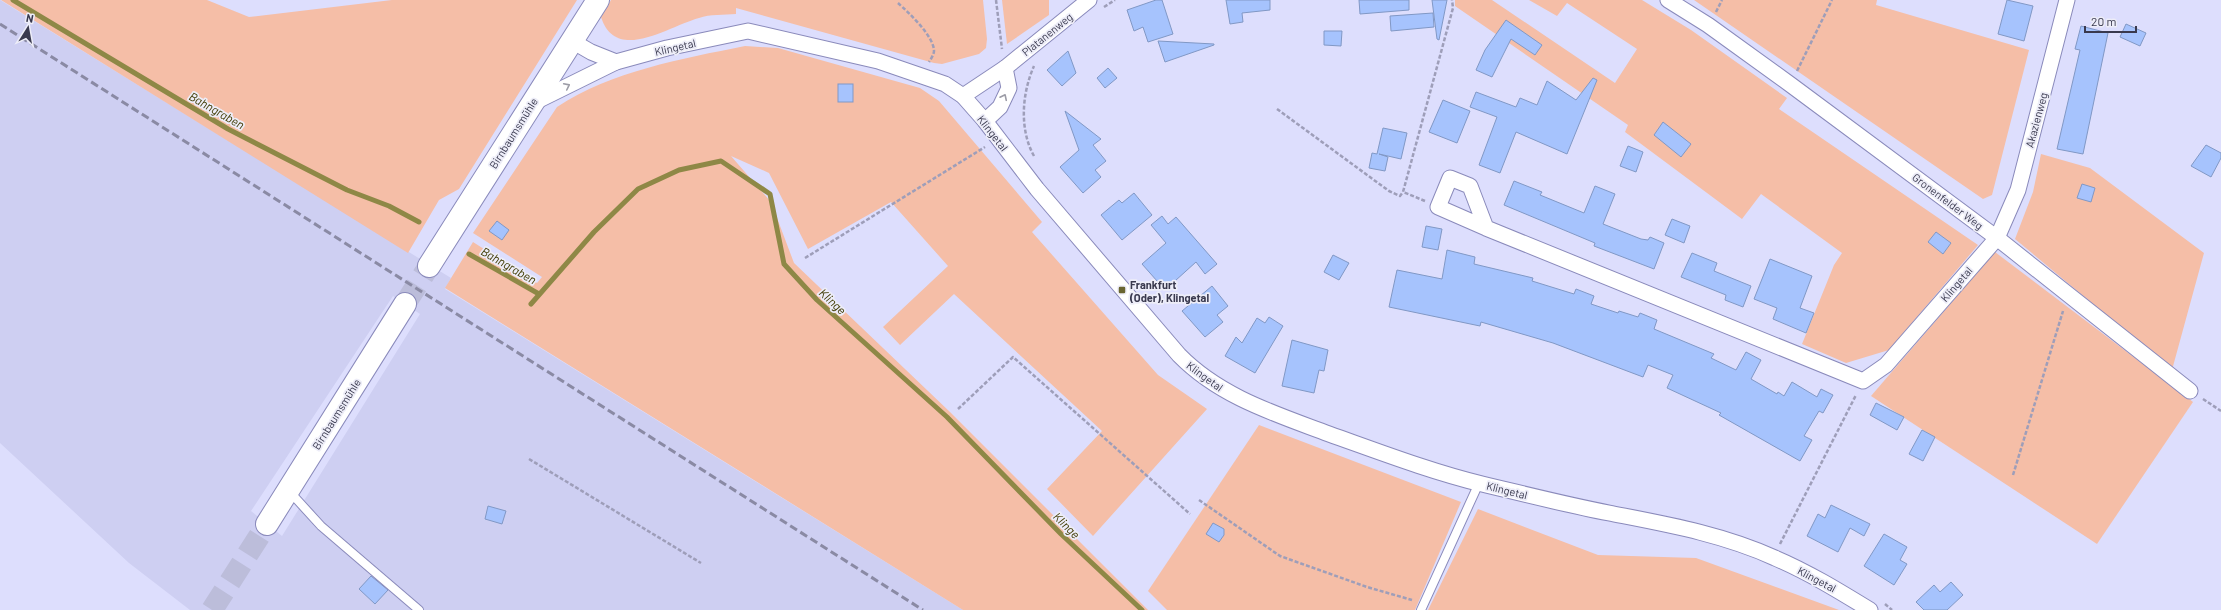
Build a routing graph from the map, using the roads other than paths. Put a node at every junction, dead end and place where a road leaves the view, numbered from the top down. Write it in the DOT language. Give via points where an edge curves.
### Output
graph roads {
  1 [pos="598,0"];
  2 [pos="1089,0"];
  3 [pos="1668,0"];
  4 [pos="2067,0"];
  5 [pos="572,41"];
  6 [pos="616,62"];
  7 [pos="1005,68"];
  8 [pos="963,96"];
  9 [pos="532,103"];
  10 [pos="985,121"];
  11 [pos="1486,228"];
  12 [pos="1997,238"];
  13 [pos="428,266"];
  14 [pos="405,304"];
  15 [pos="2190,392"];
  16 [pos="1479,483"];
  17 [pos="288,490"];
  18 [pos="267,524"];
  19 [pos="1874,605"];
  20 [pos="1422,606"];
  21 [pos="419,610"];
  1 -- 5 [label="main road, Birnbaumsmühle"];
  2 -- 7 [label="street, Platanenweg"];
  3 -- 12 [label="street, Gronenfelder Weg" via="1708,25 1791,85"];
  4 -- 12 [label="street, Akazienweg" via="2018,190"];
  5 -- 6 [label="street"];
  5 -- 9 [label="main road, Birnbaumsmühle"];
  6 -- 8 [label="street, Klingetal" via="667,48 748,32 878,61 945,84"];
  9 -- 6 [label="street, Klingetal, one-way"];
  7 -- 8 [label="street, Platanenweg"];
  10 -- 7 [label="street, one-way" via="1000,107 1009,88"];
  8 -- 10 [label="street, Klingetal"];
  9 -- 13 [label="main road, Birnbaumsmühle"];
  10 -- 16 [label="street, Klingetal" via="1036,189 1193,370 1259,408 1358,444"];
  11 -- 11 [label="street" via="1438,207 1450,178 1470,186"];
  11 -- 12 [label="street, Klingetal" via="1863,381 1886,366"];
  12 -- 15 [label="street, Gronenfelder Weg"];
  14 -- 17 [label="main road, Birnbaumsmühle"];
  16 -- 19 [label="street, Klingetal" via="1579,507 1700,531 1774,557 1836,589"];
  16 -- 20 [label="lane"];
  17 -- 18 [label="main road, Birnbaumsmühle"];
  17 -- 21 [label="lane" via="322,526"];
}
